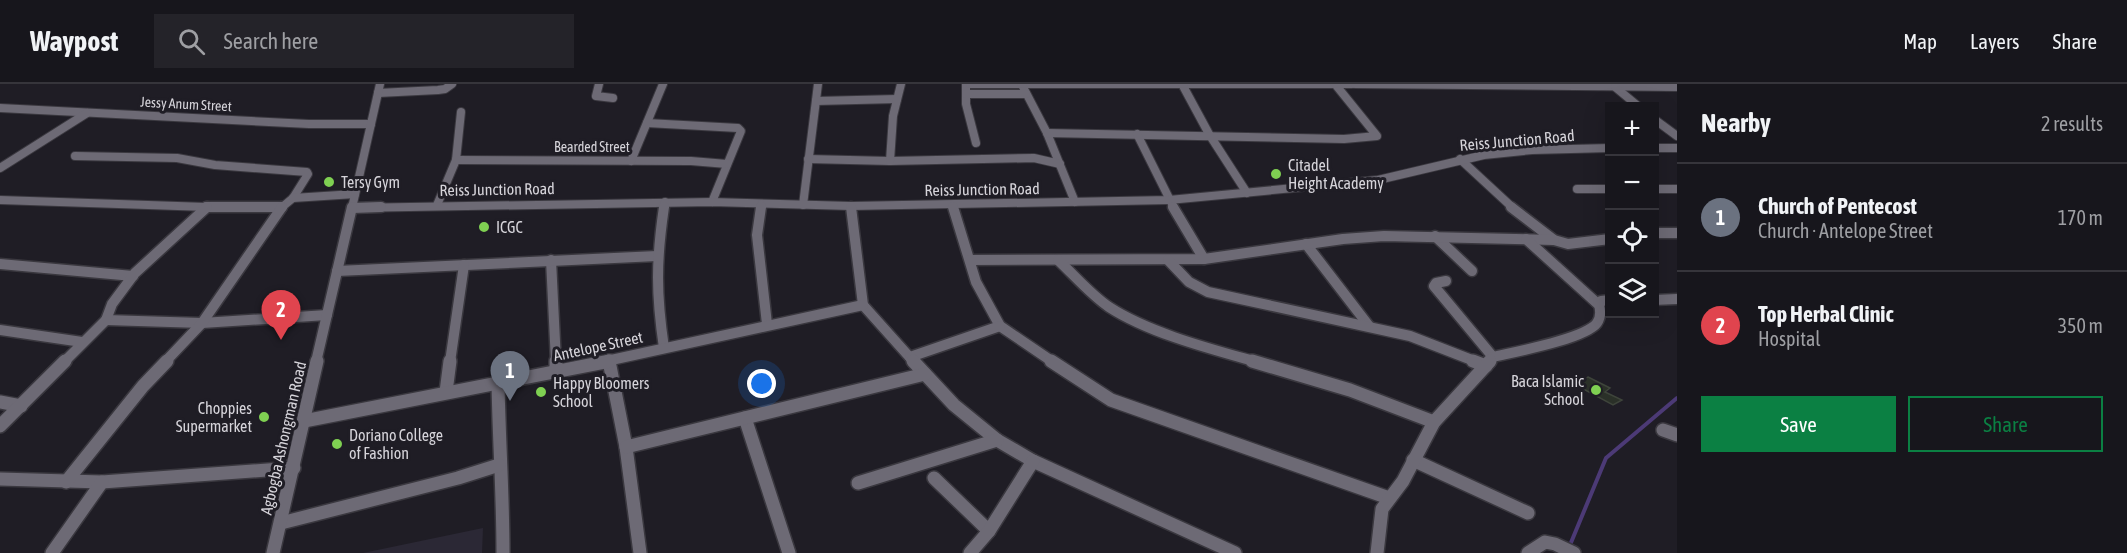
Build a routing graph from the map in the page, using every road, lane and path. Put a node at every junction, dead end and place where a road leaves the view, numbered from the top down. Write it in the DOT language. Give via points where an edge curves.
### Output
graph roads {
  1 [pos="380,84"];
  2 [pos="452,84"];
  3 [pos="599,84"];
  4 [pos="663,84"];
  5 [pos="818,84"];
  6 [pos="901,84"];
  7 [pos="966,84"];
  8 [pos="970,84"];
  9 [pos="981,84"];
  10 [pos="1053,84"];
  11 [pos="1182,84"];
  12 [pos="1225,84"];
  13 [pos="1335,84"];
  14 [pos="1354,84"];
  15 [pos="1023,85"];
  16 [pos="1484,85"];
  17 [pos="1558,85"];
  18 [pos="1631,86"];
  19 [pos="1614,87"];
  20 [pos="1677,87"];
  21 [pos="378,93"];
  22 [pos="966,94"];
  23 [pos="1026,94"];
  24 [pos="613,98"];
  25 [pos="897,99"];
  26 [pos="816,101"];
  27 [pos="1633,102"];
  28 [pos="0,108"];
  29 [pos="461,112"];
  30 [pos="88,113"];
  31 [pos="646,123"];
  32 [pos="1659,123"];
  33 [pos="371,124"];
  34 [pos="1047,133"];
  35 [pos="1137,134"];
  36 [pos="1209,134"];
  37 [pos="1677,136"];
  38 [pos="976,143"];
  39 [pos="1053,147"];
  40 [pos="1605,148"];
  41 [pos="1659,148"];
  42 [pos="1677,148"];
  43 [pos="0,156"];
  44 [pos="75,156"];
  45 [pos="17,157"];
  46 [pos="1034,158"];
  47 [pos="808,159"];
  48 [pos="1460,159"];
  49 [pos="456,160"];
  50 [pos="890,160"];
  51 [pos="632,161"];
  52 [pos="727,164"];
  53 [pos="1060,164"];
  54 [pos="0,168"];
  55 [pos="1577,189"];
  56 [pos="1605,189"];
  57 [pos="1659,189"];
  58 [pos="1677,189"];
  59 [pos="1247,193"];
  60 [pos="355,194"];
  61 [pos="293,198"];
  62 [pos="0,200"];
  63 [pos="1169,200"];
  64 [pos="665,202"];
  65 [pos="712,202"];
  66 [pos="1075,202"];
  67 [pos="761,204"];
  68 [pos="437,205"];
  69 [pos="803,205"];
  70 [pos="851,206"];
  71 [pos="952,206"];
  72 [pos="207,207"];
  73 [pos="282,207"];
  74 [pos="352,208"];
  75 [pos="1659,233"];
  76 [pos="1677,233"];
  77 [pos="1435,236"];
  78 [pos="1526,239"];
  79 [pos="1554,240"];
  80 [pos="1605,240"];
  81 [pos="1306,244"];
  82 [pos="657,256"];
  83 [pos="1204,259"];
  84 [pos="551,260"];
  85 [pos="970,260"];
  86 [pos="1058,260"];
  87 [pos="1168,260"];
  88 [pos="0,264"];
  89 [pos="464,265"];
  90 [pos="337,271"];
  91 [pos="1472,271"];
  92 [pos="133,276"];
  93 [pos="1446,281"];
  94 [pos="1677,299"];
  95 [pos="1659,300"];
  96 [pos="1604,302"];
  97 [pos="863,305"];
  98 [pos="327,315"];
  99 [pos="106,320"];
  100 [pos="202,323"];
  101 [pos="767,324"];
  102 [pos="1000,326"];
  103 [pos="1369,326"];
  104 [pos="0,330"];
  105 [pos="82,342"];
  106 [pos="664,348"];
  107 [pos="909,357"];
  108 [pos="609,361"];
  109 [pos="1490,362"];
  110 [pos="556,372"];
  111 [pos="925,374"];
  112 [pos="498,382"];
  113 [pos="446,392"];
  114 [pos="0,402"];
  115 [pos="21,406"];
  116 [pos="745,418"];
  117 [pos="304,421"];
  118 [pos="1434,422"];
  119 [pos="0,426"];
  120 [pos="1663,430"];
  121 [pos="1677,435"];
  122 [pos="997,440"];
  123 [pos="626,447"];
  124 [pos="1413,460"];
  125 [pos="1032,461"];
  126 [pos="499,465"];
  127 [pos="294,468"];
  128 [pos="934,478"];
  129 [pos="0,479"];
  130 [pos="66,482"];
  131 [pos="102,482"];
  132 [pos="858,483"];
  133 [pos="1389,498"];
  134 [pos="1527,513"];
  135 [pos="281,523"];
  136 [pos="989,531"];
  137 [pos="52,553"];
  138 [pos="273,553"];
  139 [pos="503,553"];
  140 [pos="640,553"];
  141 [pos="789,553"];
  142 [pos="970,553"];
  143 [pos="1235,553"];
  144 [pos="1377,553"];
  145 [pos="1528,553"];
  146 [pos="1574,553"];
  1 -- 21 [label="street, Agbogba Ashongman Road"];
  2 -- 21 [label="street" via="446,90"];
  3 -- 24 [label="street" via="596,96"];
  4 -- 31 [label="street"];
  5 -- 26 [label="street"];
  6 -- 25 [label="street"];
  7 -- 22 [label="street"];
  8 -- 9 [label="street"];
  9 -- 15 [label="street"];
  10 -- 11 [label="street"];
  10 -- 15 [label="street"];
  11 -- 12 [label="street"];
  11 -- 36 [label="street"];
  12 -- 13 [label="street"];
  13 -- 14 [label="street"];
  13 -- 36 [label="street" via="1377,136 1344,139"];
  14 -- 16 [label="street"];
  15 -- 23 [label="street"];
  16 -- 17 [label="street"];
  17 -- 19 [label="street"];
  18 -- 19 [label="street"];
  18 -- 20 [label="street"];
  19 -- 27 [label="street"];
  21 -- 33 [label="street, Agbogba Ashongman Road"];
  22 -- 23 [label="street"];
  22 -- 38 [label="street"];
  23 -- 34 [label="street"];
  25 -- 26 [label="street"];
  25 -- 50 [label="street"];
  26 -- 47 [label="street"];
  28 -- 30 [label="street, Jessy Anum Street"];
  29 -- 49 [label="street"];
  30 -- 33 [label="street, Jessy Anum Street"];
  30 -- 45 [label="street"];
  31 -- 51 [label="street"];
  31 -- 52 [label="street" via="738,128 740,135"];
  32 -- 37 [label="street"];
  33 -- 60 [label="street, Agbogba Ashongman Road"];
  34 -- 35 [label="street"];
  34 -- 39 [label="street"];
  35 -- 36 [label="street"];
  35 -- 63 [label="street"];
  36 -- 59 [label="street"];
  39 -- 46 [label="street"];
  39 -- 53 [label="street"];
  40 -- 48 [label="street, Reiss Junction Road" via="1532,150"];
  41 -- 42 [label="street"];
  43 -- 45 [label="street"];
  44 -- 61 [label="street" via="177,158 307,172"];
  45 -- 54 [label="street"];
  46 -- 50 [label="street"];
  46 -- 53 [label="street"];
  47 -- 50 [label="street"];
  47 -- 69 [label="street"];
  48 -- 59 [label="street, Reiss Junction Road" via="1378,180"];
  48 -- 79 [label="street" via="1502,200"];
  49 -- 51 [label="street, Bearded Street"];
  49 -- 68 [label="street"];
  51 -- 52 [label="street, Bearded Street"];
  52 -- 65 [label="street"];
  53 -- 66 [label="street"];
  55 -- 56 [label="street"];
  57 -- 58 [label="street"];
  59 -- 63 [label="street, Reiss Junction Road"];
  60 -- 61 [label="street"];
  60 -- 74 [label="street, Agbogba Ashongman Road"];
  61 -- 73 [label="street"];
  62 -- 72 [label="street"];
  63 -- 66 [label="street, Reiss Junction Road"];
  63 -- 83 [label="street"];
  64 -- 65 [label="street, Reiss Junction Road"];
  64 -- 68 [label="street, Reiss Junction Road"];
  64 -- 82 [label="street"];
  65 -- 67 [label="street, Reiss Junction Road"];
  66 -- 71 [label="street, Reiss Junction Road"];
  67 -- 69 [label="street, Reiss Junction Road"];
  67 -- 101 [label="street" via="757,235"];
  68 -- 74 [label="street, Reiss Junction Road"];
  69 -- 70 [label="street, Reiss Junction Road"];
  70 -- 71 [label="street, Reiss Junction Road"];
  70 -- 97 [label="street"];
  71 -- 85 [label="street"];
  72 -- 73 [label="street"];
  72 -- 92 [label="street"];
  73 -- 100 [label="street"];
  74 -- 90 [label="street, Agbogba Ashongman Road"];
  75 -- 76 [label="street"];
  77 -- 78 [label="street"];
  77 -- 81 [label="street"];
  77 -- 91 [label="street"];
  78 -- 79 [label="street"];
  78 -- 96 [label="street"];
  79 -- 80 [label="street" via="1568,244"];
  81 -- 83 [label="street"];
  81 -- 103 [label="street"];
  82 -- 84 [label="street"];
  82 -- 106 [label="street" via="657,300"];
  83 -- 87 [label="street"];
  84 -- 89 [label="street"];
  84 -- 110 [label="street"];
  85 -- 86 [label="street"];
  85 -- 102 [label="street" via="976,282"];
  86 -- 87 [label="street"];
  86 -- 118 [label="street" via="1107,306 1129,319 1206,347 1350,390"];
  87 -- 103 [label="street" via="1189,282 1208,292"];
  88 -- 92 [label="street"];
  89 -- 90 [label="street"];
  89 -- 113 [label="street"];
  90 -- 98 [label="street, Agbogba Ashongman Road"];
  92 -- 99 [label="street"];
  93 -- 109 [label="street" via="1434,286"];
  94 -- 95 [label="street"];
  96 -- 109 [label="street" via="1597,323 1589,330"];
  97 -- 101 [label="street, Antelope Street"];
  97 -- 107 [label="street"];
  98 -- 100 [label="street"];
  98 -- 117 [label="street, Agbogba Ashongman Road"];
  99 -- 100 [label="street"];
  99 -- 105 [label="street"];
  100 -- 130 [label="street" via="143,386"];
  101 -- 106 [label="street, Antelope Street"];
  102 -- 107 [label="street"];
  102 -- 133 [label="street" via="1111,400"];
  103 -- 109 [label="street"];
  104 -- 105 [label="street"];
  105 -- 115 [label="street"];
  106 -- 108 [label="street, Antelope Street"];
  107 -- 111 [label="street"];
  108 -- 110 [label="street, Antelope Street"];
  108 -- 123 [label="street"];
  109 -- 118 [label="street"];
  110 -- 112 [label="street, Antelope Street"];
  111 -- 116 [label="street"];
  111 -- 122 [label="street" via="954,405"];
  112 -- 113 [label="street, Antelope Street"];
  112 -- 126 [label="street"];
  113 -- 117 [label="street, Antelope Street"];
  114 -- 115 [label="street"];
  115 -- 119 [label="street"];
  116 -- 123 [label="street"];
  116 -- 141 [label="street"];
  117 -- 127 [label="street, Agbogba Ashongman Road"];
  118 -- 124 [label="street"];
  120 -- 121 [label="street"];
  122 -- 125 [label="street"];
  122 -- 132 [label="street"];
  123 -- 140 [label="street"];
  124 -- 133 [label="street"];
  124 -- 134 [label="street"];
  125 -- 136 [label="street"];
  125 -- 143 [label="street"];
  126 -- 135 [label="street"];
  126 -- 139 [label="street" via="503,484"];
  127 -- 131 [label="street"];
  127 -- 135 [label="street, Agbogba Ashongman Road"];
  128 -- 136 [label="street"];
  129 -- 130 [label="street"];
  130 -- 131 [label="street"];
  131 -- 137 [label="street"];
  133 -- 144 [label="street" via="1382,509"];
  135 -- 138 [label="street, Agbogba Ashongman Road"];
  136 -- 142 [label="street"];
  145 -- 146 [label="street" via="1546,541"];
}
